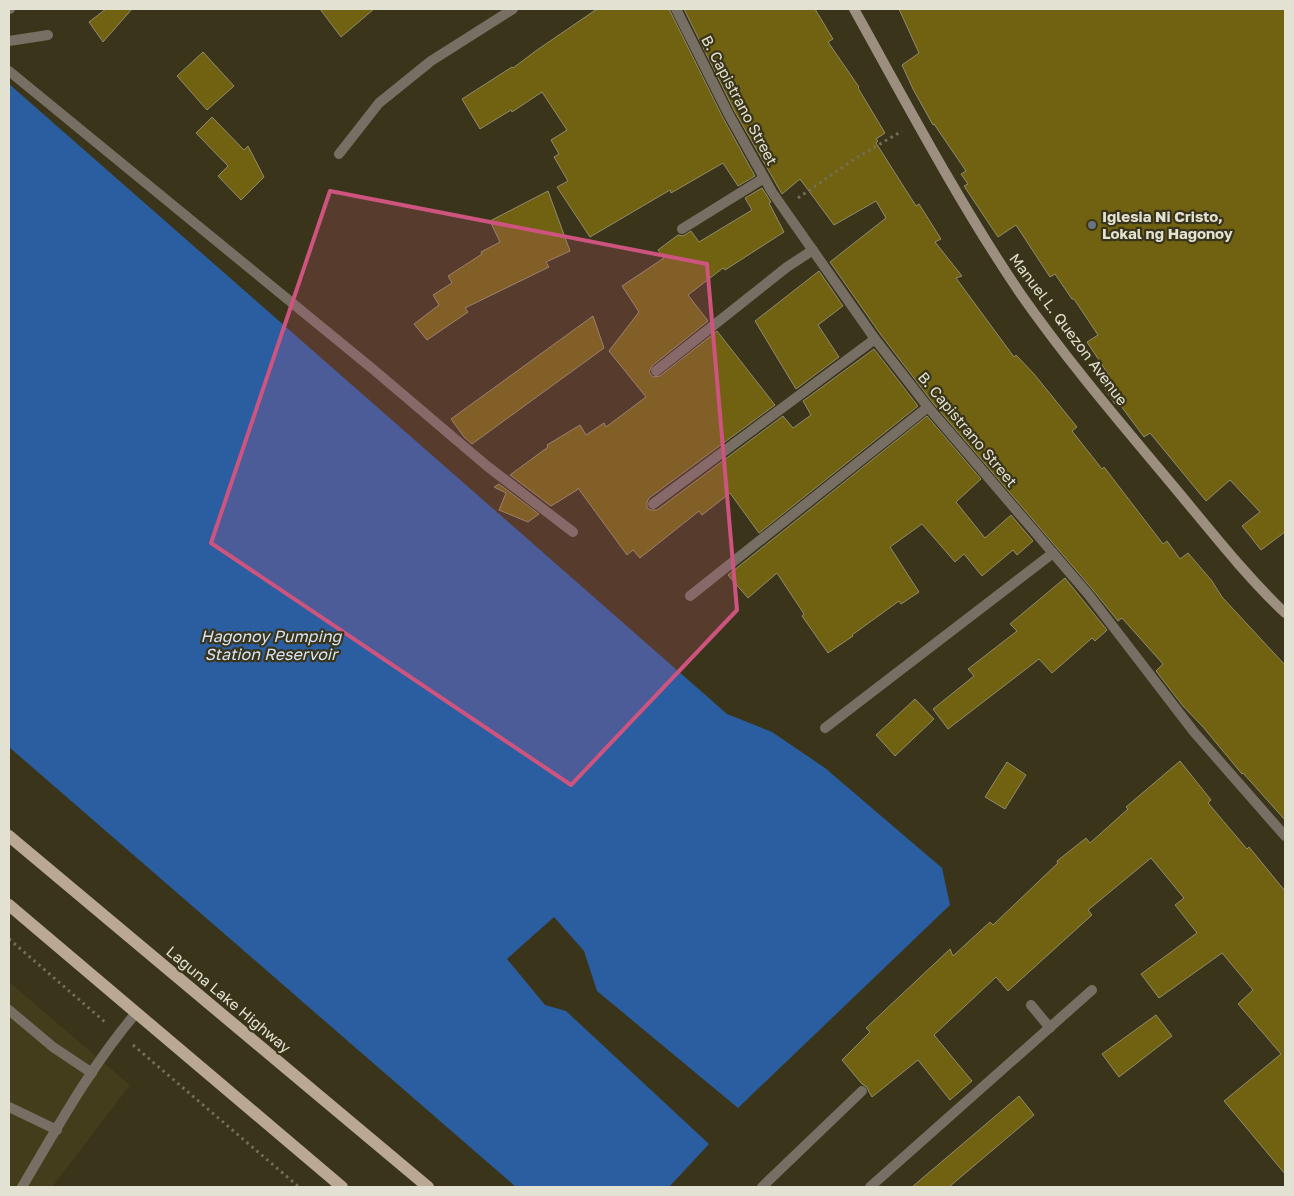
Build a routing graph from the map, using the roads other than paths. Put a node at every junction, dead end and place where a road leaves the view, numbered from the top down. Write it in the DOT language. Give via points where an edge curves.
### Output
graph roads {
  1 [pos="512,9"];
  2 [pos="676,9"];
  3 [pos="854,9"];
  4 [pos="48,35"];
  5 [pos="9,41"];
  6 [pos="9,71"];
  7 [pos="339,154"];
  8 [pos="764,178"];
  9 [pos="682,229"];
  10 [pos="813,250"];
  11 [pos="876,338"];
  12 [pos="656,371"];
  13 [pos="928,407"];
  14 [pos="653,504"];
  15 [pos="573,532"];
  16 [pos="1054,553"];
  17 [pos="690,596"];
  18 [pos="1285,613"];
  19 [pos="825,728"];
  20 [pos="9,836"];
  21 [pos="1285,836"];
  22 [pos="9,905"];
  23 [pos="1092,990"];
  24 [pos="1031,1005"];
  25 [pos="9,1010"];
  26 [pos="136,1013"];
  27 [pos="1050,1028"];
  28 [pos="92,1073"];
  29 [pos="862,1092"];
  30 [pos="9,1107"];
  31 [pos="56,1130"];
  32 [pos="22,1187"];
  33 [pos="342,1187"];
  34 [pos="428,1187"];
  35 [pos="762,1187"];
  36 [pos="870,1187"];
  1 -- 7 [label="street" via="431,62 379,103"];
  2 -- 8 [label="street, B. Capistrano Street"];
  3 -- 18 [label="main road, Manuel L. Quezon Avenue" via="917,123 998,260 1022,294 1069,358 1225,547"];
  4 -- 5 [label="street"];
  6 -- 15 [label="street" via="487,466"];
  8 -- 9 [label="street"];
  8 -- 10 [label="street, B. Capistrano Street"];
  10 -- 11 [label="street, B. Capistrano Street"];
  10 -- 12 [label="street"];
  11 -- 13 [label="street, B. Capistrano Street"];
  11 -- 14 [label="street"];
  13 -- 16 [label="street, B. Capistrano Street"];
  13 -- 17 [label="street"];
  16 -- 19 [label="street"];
  16 -- 21 [label="street, B. Capistrano Street" via="1194,732"];
  20 -- 34 [label="main road, Laguna Lake Highway"];
  22 -- 26 [label="main road"];
  23 -- 27 [label="street"];
  24 -- 27 [label="street"];
  25 -- 28 [label="street" via="53,1047"];
  26 -- 28 [label="street"];
  26 -- 33 [label="main road"];
  27 -- 36 [label="street"];
  28 -- 31 [label="street"];
  29 -- 35 [label="street"];
  30 -- 31 [label="street"];
  31 -- 32 [label="street"];
}
